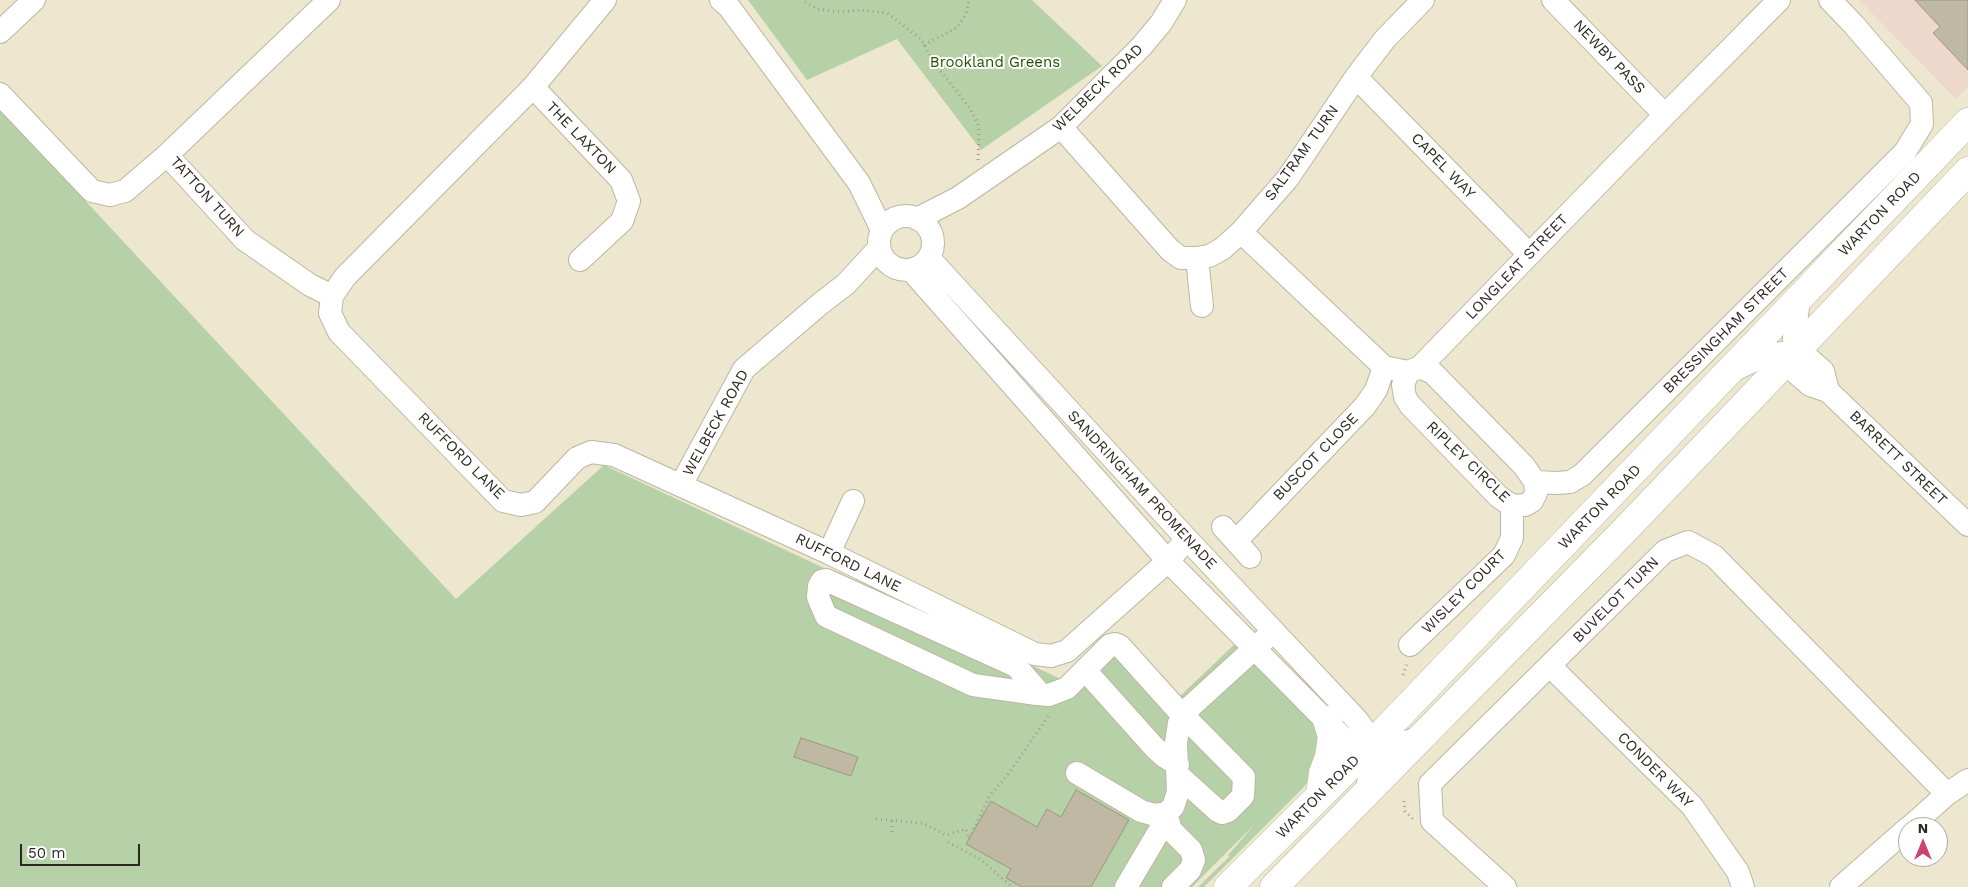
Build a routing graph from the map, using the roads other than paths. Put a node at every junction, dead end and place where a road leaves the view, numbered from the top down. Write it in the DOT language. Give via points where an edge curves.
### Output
graph roads {
  1 [pos="34,0"];
  2 [pos="329,0"];
  3 [pos="605,0"];
  4 [pos="720,0"];
  5 [pos="1175,0"];
  6 [pos="1423,0"];
  7 [pos="1553,0"];
  8 [pos="1779,0"];
  9 [pos="1830,0"];
  10 [pos="0,32"];
  11 [pos="1356,77"];
  12 [pos="533,87"];
  13 [pos="0,94"];
  14 [pos="1665,115"];
  15 [pos="1968,122"];
  16 [pos="1061,127"];
  17 [pos="167,155"];
  18 [pos="1968,170"];
  19 [pos="958,198"];
  20 [pos="1240,232"];
  21 [pos="893,236"];
  22 [pos="932,236"];
  23 [pos="1529,254"];
  24 [pos="1197,258"];
  25 [pos="580,260"];
  26 [pos="920,264"];
  27 [pos="332,296"];
  28 [pos="1799,300"];
  29 [pos="1202,306"];
  30 [pos="1794,352"];
  31 [pos="1384,367"];
  32 [pos="1414,370"];
  33 [pos="1728,374"];
  34 [pos="1535,482"];
  35 [pos="681,485"];
  36 [pos="853,501"];
  37 [pos="1512,506"];
  38 [pos="1968,524"];
  39 [pos="1187,539"];
  40 [pos="1236,541"];
  41 [pos="829,553"];
  42 [pos="1168,561"];
  43 [pos="1273,631"];
  44 [pos="1410,645"];
  45 [pos="1255,648"];
  46 [pos="1550,666"];
  47 [pos="1085,670"];
  48 [pos="1046,693"];
  49 [pos="1184,716"];
  50 [pos="1327,720"];
  51 [pos="1422,737"];
  52 [pos="1368,748"];
  53 [pos="1178,770"];
  54 [pos="1077,773"];
  55 [pos="1968,780"];
  56 [pos="1947,794"];
  57 [pos="1320,795"];
  58 [pos="1364,796"];
  59 [pos="1921,817"];
  60 [pos="1167,818"];
  61 [pos="1898,838"];
  62 [pos="1230,886"];
  63 [pos="1126,887"];
  64 [pos="1173,887"];
  65 [pos="1274,887"];
  66 [pos="1505,887"];
  67 [pos="1743,887"];
  68 [pos="1841,887"];
  1 -- 10 [label="street"];
  2 -- 17 [label="street, TATTON TURN"];
  3 -- 12 [label="street"];
  4 -- 21 [label="street" via="729,7 859,183"];
  5 -- 16 [label="street, WELBECK ROAD" via="1141,47"];
  6 -- 11 [label="street, SALTRAM TURN" via="1385,39"];
  7 -- 14 [label="street, NEWBY PASS"];
  8 -- 14 [label="street, LONGLEAT STREET"];
  9 -- 34 [label="street, BRESSINGHAM STREET" via="1921,103 1922,124 1905,152 1582,475 1570,482"];
  11 -- 20 [label="street, SALTRAM TURN" via="1288,178"];
  11 -- 23 [label="street, CAPEL WAY"];
  12 -- 25 [label="street, THE LAXTON" via="621,180 629,201 622,221"];
  12 -- 27 [label="street" via="345,277"];
  13 -- 17 [label="street" via="92,191 110,195 125,191"];
  14 -- 23 [label="street, LONGLEAT STREET"];
  15 -- 28 [label="main road, WARTON ROAD"];
  16 -- 19 [label="street, WELBECK ROAD"];
  16 -- 24 [label="street" via="1170,250 1181,258"];
  17 -- 27 [label="street, TATTON TURN" via="245,240 310,285"];
  18 -- 30 [label="main road"];
  19 -- 21 [label="street, WELBECK ROAD"];
  19 -- 22 [label="street, WELBECK ROAD"];
  20 -- 24 [label="street, SALTRAM TURN" via="1222,249"];
  20 -- 31 [label="street"];
  21 -- 22 [label="street" via="924,223"];
  21 -- 26 [label="street" via="895,268"];
  21 -- 35 [label="street, WELBECK ROAD" via="846,284 744,369"];
  22 -- 26 [label="street" via="933,243"];
  23 -- 32 [label="street, LONGLEAT STREET"];
  24 -- 29 [label="street"];
  26 -- 39 [label="street, SANDRINGHAM PROMENADE"];
  26 -- 42 [label="street, SANDRINGHAM PROMENADE"];
  27 -- 35 [label="street, RUFFORD LANE" via="330,313 339,332 503,500 521,505 535,502 577,458 591,452 614,455"];
  28 -- 30 [label="street, BARRETT STREET"];
  28 -- 33 [label="main road, WARTON ROAD"];
  30 -- 33 [label="street" via="1757,359"];
  30 -- 38 [label="street, BARRETT STREET" via="1795,372 1810,385 1828,391"];
  30 -- 51 [label="main road" via="1624,532"];
  31 -- 32 [label="street"];
  31 -- 40 [label="street, BUSCOT CLOSE" via="1376,390 1365,406"];
  32 -- 34 [label="street" via="1433,373 1524,466"];
  32 -- 37 [label="street, RIPLEY CIRCLE" via="1403,384 1410,405 1498,496"];
  33 -- 52 [label="main road, WARTON ROAD"];
  34 -- 37 [label="street, RIPLEY CIRCLE" via="1536,493 1532,501"];
  35 -- 41 [label="street, RUFFORD LANE"];
  36 -- 41 [label="street"];
  37 -- 44 [label="street, WISLEY COURT" via="1512,538 1504,555"];
  39 -- 42 [label="street, RUFFORD LANE"];
  39 -- 43 [label="street, SANDRINGHAM PROMENADE"];
  41 -- 42 [label="street, RUFFORD LANE" via="1035,654 1052,656 1066,651"];
  42 -- 45 [label="street, SANDRINGHAM PROMENADE"];
  43 -- 45 [label="street"];
  43 -- 52 [label="street, SANDRINGHAM PROMENADE" via="1357,720 1365,732"];
  45 -- 49 [label="street"];
  45 -- 50 [label="street, SANDRINGHAM PROMENADE"];
  46 -- 56 [label="street, BUVELOT TURN" via="1665,551 1688,542 1714,556"];
  46 -- 66 [label="street, BUVELOT TURN" via="1430,784 1432,821"];
  46 -- 67 [label="street, CONDER WAY" via="1692,806 1738,872"];
  47 -- 48 [label="street" via="1066,688"];
  47 -- 49 [label="street" via="1110,645 1120,646"];
  47 -- 53 [label="street"];
  48 -- 48 [label="street" via="1036,689 1016,666 826,580 819,586 818,597 824,613 833,620 973,685"];
  49 -- 53 [label="street" via="1179,723 1176,743"];
  49 -- 53 [label="street" via="1244,777 1243,796 1222,813"];
  50 -- 52 [label="street, SANDRINGHAM PROMENADE" via="1354,749"];
  50 -- 57 [label="main road" via="1332,736"];
  51 -- 52 [label="street" via="1385,748"];
  51 -- 58 [label="main road"];
  52 -- 57 [label="main road, WARTON ROAD"];
  52 -- 58 [label="street, SANDRINGHAM PROMENADE" via="1371,770"];
  53 -- 60 [label="street" via="1178,792"];
  54 -- 60 [label="street" via="1141,811"];
  55 -- 56 [label="street"];
  56 -- 59 [label="street"];
  57 -- 62 [label="main road, WARTON ROAD"];
  58 -- 65 [label="main road"];
  60 -- 63 [label="street"];
  60 -- 64 [label="street" via="1171,830 1191,850 1194,860 1190,870"];
  61 -- 68 [label="street"];
}
